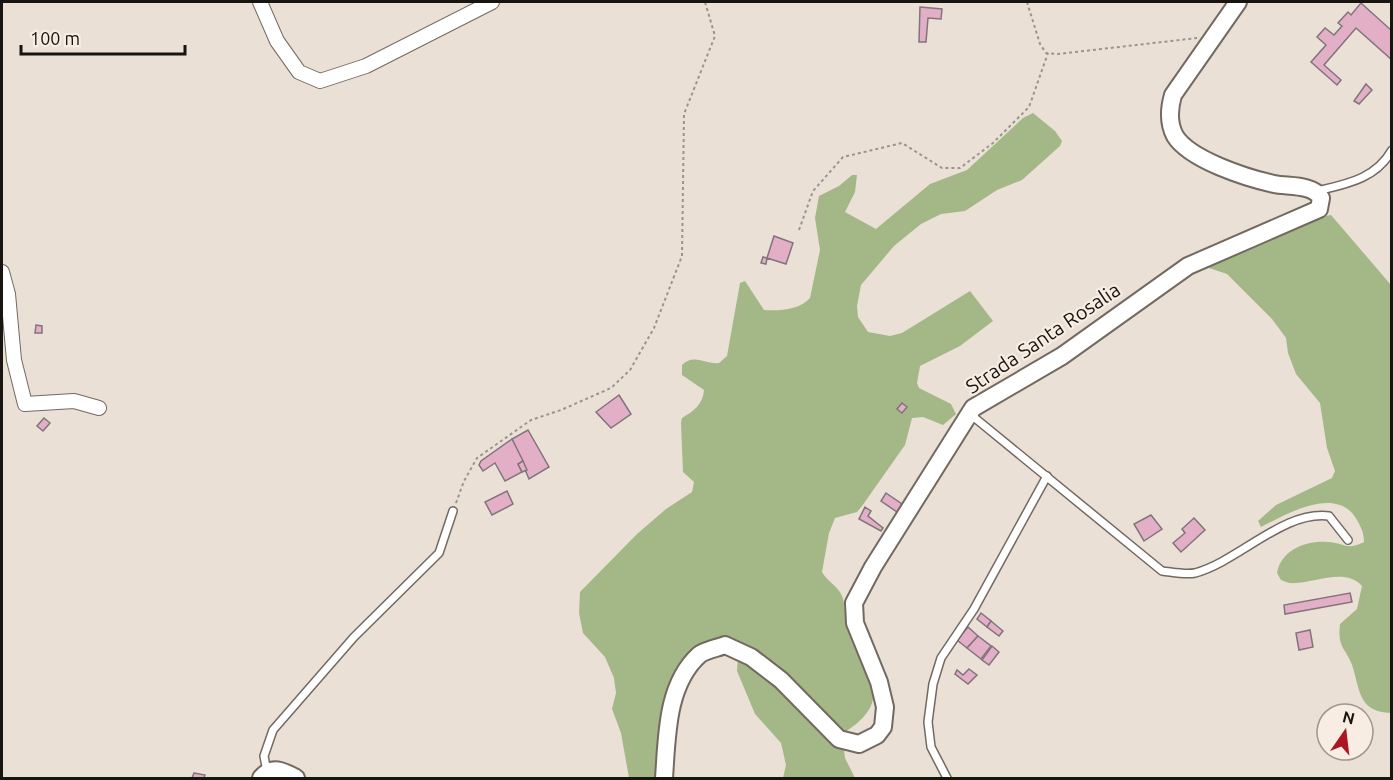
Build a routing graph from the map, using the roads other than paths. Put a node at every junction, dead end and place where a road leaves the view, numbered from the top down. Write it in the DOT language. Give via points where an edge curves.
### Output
graph roads {
  1 [pos="260,2"];
  2 [pos="492,2"];
  3 [pos="1238,2"];
  4 [pos="1392,150"];
  5 [pos="1317,191"];
  6 [pos="2,272"];
  7 [pos="99,408"];
  8 [pos="969,414"];
  9 [pos="1047,476"];
  10 [pos="453,512"];
  11 [pos="1348,540"];
  12 [pos="264,775"];
  13 [pos="296,778"];
  14 [pos="664,778"];
  15 [pos="946,778"];
  1 -- 2 [label="street" via="277,41 299,72 320,81 366,66"];
  3 -- 5 [label="street" via="1173,95 1169,109 1175,136 1184,146 1224,168 1274,184"];
  4 -- 5 [label="lane" via="1368,175"];
  5 -- 8 [label="street, Strada Santa Rosalia" via="1322,202 1319,209 1188,266 1062,356"];
  6 -- 7 [label="street" via="14,360 25,404 74,401"];
  8 -- 9 [label="lane"];
  8 -- 14 [label="street, Strada Santa Rosalia" via="854,603 855,623 885,707 886,717 877,735 859,744 839,739 781,680 751,657 725,645 700,654 679,683 668,722"];
  9 -- 11 [label="lane" via="1162,571 1192,574 1315,514 1329,516"];
  9 -- 15 [label="lane" via="974,609 941,658 928,722 931,747"];
  10 -- 12 [label="lane" via="439,553 354,637 273,730 264,756"];
  12 -- 13 [label="street" via="282,771"];
}
